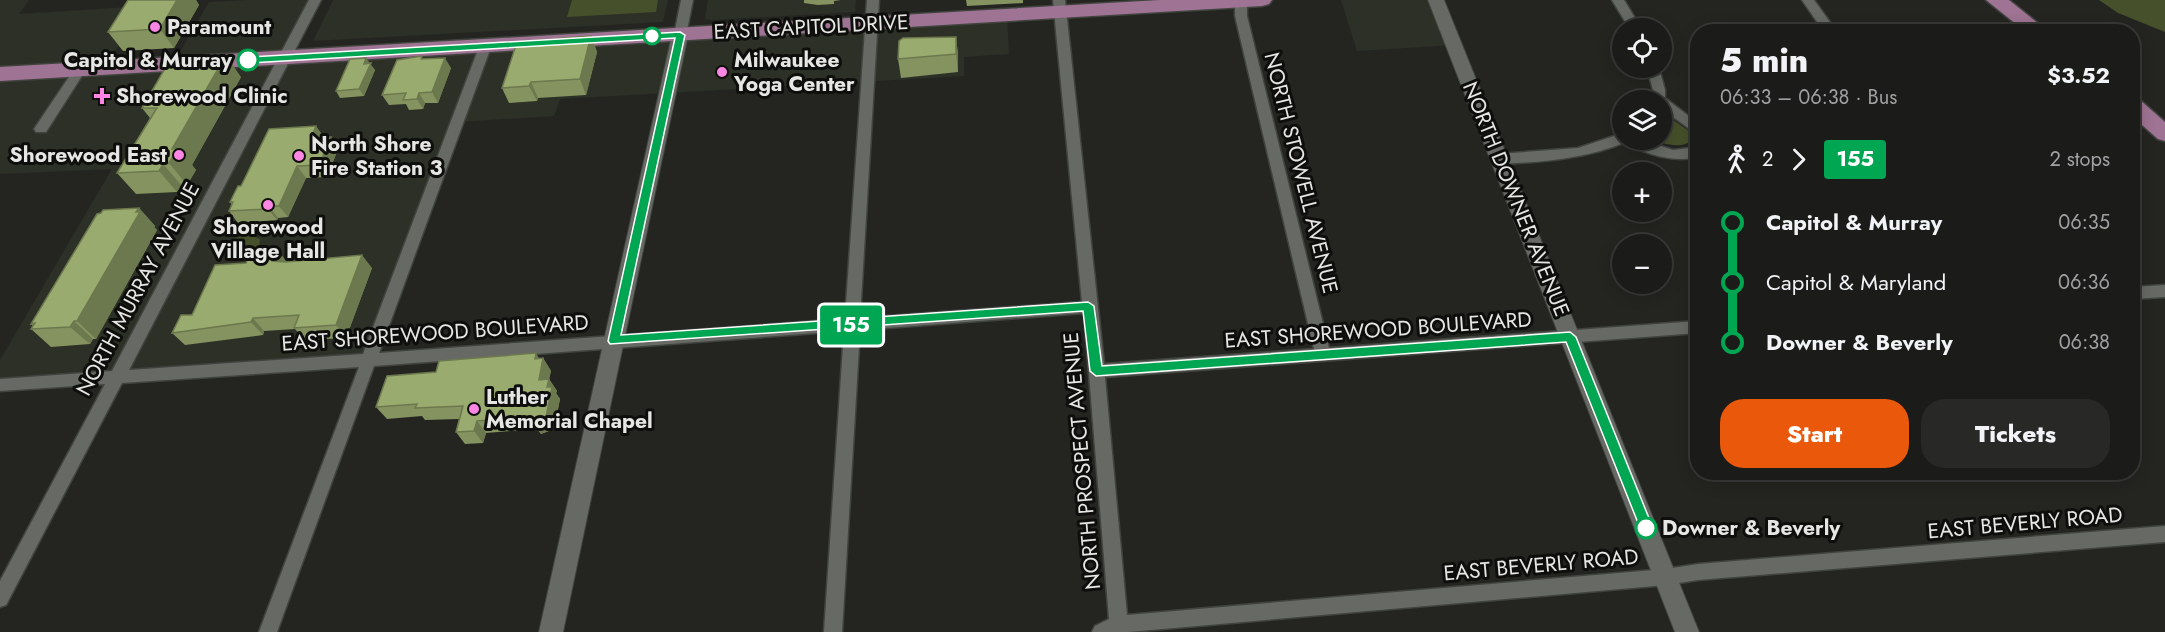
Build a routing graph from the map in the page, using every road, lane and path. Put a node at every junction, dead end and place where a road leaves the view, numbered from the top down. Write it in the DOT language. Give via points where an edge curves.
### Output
graph roads {
  1 [pos="315,0"];
  2 [pos="687,0"];
  3 [pos="873,0"];
  4 [pos="1262,0"];
  5 [pos="1436,0"];
  6 [pos="1618,0"];
  7 [pos="1808,0"];
  8 [pos="1996,0"];
  9 [pos="1241,1"];
  10 [pos="1060,6"];
  11 [pos="1629,18"];
  12 [pos="872,23"];
  13 [pos="1825,24"];
  14 [pos="2029,24"];
  15 [pos="680,35"];
  16 [pos="485,47"];
  17 [pos="285,58"];
  18 [pos="81,68"];
  19 [pos="0,74"];
  20 [pos="1672,111"];
  21 [pos="2140,111"];
  22 [pos="1690,124"];
  23 [pos="41,129"];
  24 [pos="2165,134"];
  25 [pos="1612,143"];
  26 [pos="1656,150"];
  27 [pos="1690,155"];
  28 [pos="1499,159"];
  29 [pos="2165,291"];
  30 [pos="2140,293"];
  31 [pos="1088,306"];
  32 [pos="853,325"];
  33 [pos="1690,328"];
  34 [pos="1570,337"];
  35 [pos="614,341"];
  36 [pos="1323,355"];
  37 [pos="370,360"];
  38 [pos="1096,371"];
  39 [pos="116,376"];
  40 [pos="0,385"];
  41 [pos="2165,534"];
  42 [pos="1666,577"];
  43 [pos="0,599"];
  44 [pos="1119,628"];
  45 [pos="268,632"];
  46 [pos="551,632"];
  47 [pos="833,632"];
  48 [pos="1101,632"];
  49 [pos="1687,632"];
  1 -- 17 [label="street, NORTH MURRAY AVENUE"];
  2 -- 15 [label="street"];
  3 -- 12 [label="street"];
  4 -- 9 [label="main road, EAST CAPITOL DRIVE"];
  5 -- 28 [label="street, NORTH DOWNER AVENUE"];
  6 -- 11 [label="street"];
  7 -- 13 [label="street"];
  8 -- 14 [label="main road"];
  9 -- 10 [label="main road, EAST CAPITOL DRIVE"];
  9 -- 36 [label="street, NORTH STOWELL AVENUE" via="1241,16"];
  10 -- 12 [label="main road, EAST CAPITOL DRIVE"];
  10 -- 31 [label="street, NORTH PROSPECT AVENUE"];
  12 -- 15 [label="main road, EAST CAPITOL DRIVE"];
  12 -- 32 [label="street"];
  15 -- 16 [label="main road, EAST CAPITOL DRIVE"];
  15 -- 35 [label="street"];
  16 -- 17 [label="main road, EAST CAPITOL DRIVE"];
  16 -- 37 [label="street"];
  17 -- 18 [label="main road, EAST CAPITOL DRIVE"];
  17 -- 39 [label="street, NORTH MURRAY AVENUE"];
  18 -- 19 [label="main road, EAST CAPITOL DRIVE"];
  18 -- 23 [label="street"];
  20 -- 22 [label="street"];
  21 -- 24 [label="main road"];
  25 -- 28 [label="street" via="1590,152"];
  26 -- 27 [label="street"];
  28 -- 34 [label="street, NORTH DOWNER AVENUE"];
  29 -- 30 [label="street"];
  31 -- 32 [label="street, EAST SHOREWOOD BOULEVARD"];
  31 -- 38 [label="street, NORTH PROSPECT AVENUE"];
  32 -- 35 [label="street, EAST SHOREWOOD BOULEVARD"];
  32 -- 47 [label="street"];
  33 -- 34 [label="street, EAST SHOREWOOD BOULEVARD"];
  34 -- 36 [label="street, EAST SHOREWOOD BOULEVARD"];
  34 -- 42 [label="street, NORTH DOWNER AVENUE"];
  35 -- 37 [label="street, EAST SHOREWOOD BOULEVARD"];
  35 -- 46 [label="street"];
  36 -- 38 [label="street, EAST SHOREWOOD BOULEVARD"];
  37 -- 39 [label="street, EAST SHOREWOOD BOULEVARD"];
  37 -- 45 [label="street"];
  38 -- 44 [label="street, NORTH PROSPECT AVENUE"];
  39 -- 40 [label="street, EAST SHOREWOOD BOULEVARD"];
  39 -- 43 [label="street, NORTH MURRAY AVENUE"];
  41 -- 42 [label="street, EAST BEVERLY ROAD"];
  42 -- 44 [label="street, EAST BEVERLY ROAD"];
  42 -- 49 [label="street, NORTH DOWNER AVENUE"];
  44 -- 48 [label="street, EAST BEVERLY ROAD"];
}
